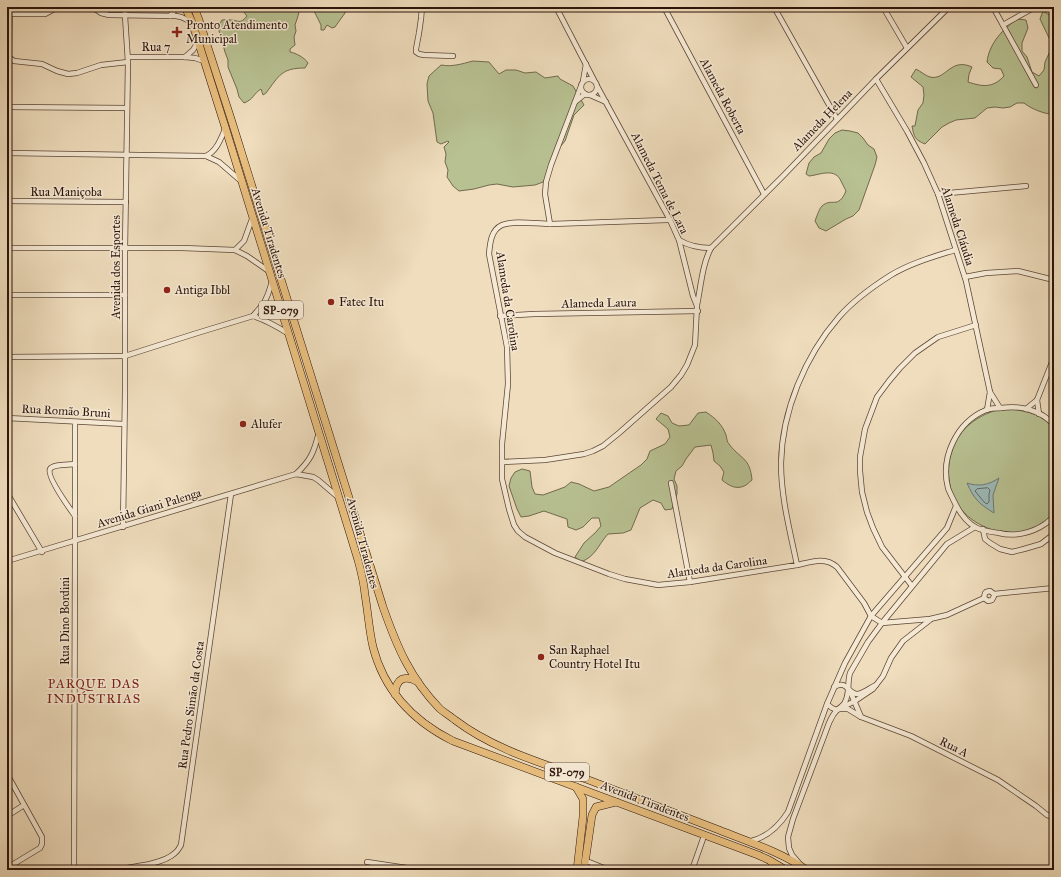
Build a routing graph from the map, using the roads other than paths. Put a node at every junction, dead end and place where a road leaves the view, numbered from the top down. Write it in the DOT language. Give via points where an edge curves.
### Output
graph roads {
  1 [pos="9,7"];
  2 [pos="58,7"];
  3 [pos="92,7"];
  4 [pos="125,7"];
  5 [pos="177,7"];
  6 [pos="185,7"];
  7 [pos="194,7"];
  8 [pos="422,7"];
  9 [pos="556,7"];
  10 [pos="664,7"];
  11 [pos="774,7"];
  12 [pos="883,7"];
  13 [pos="949,7"];
  14 [pos="993,7"];
  15 [pos="1035,7"];
  16 [pos="8,14"];
  17 [pos="125,16"];
  18 [pos="170,16"];
  19 [pos="192,22"];
  20 [pos="1003,26"];
  21 [pos="198,42"];
  22 [pos="907,48"];
  23 [pos="8,56"];
  24 [pos="452,56"];
  25 [pos="128,57"];
  26 [pos="185,57"];
  27 [pos="128,62"];
  28 [pos="204,62"];
  29 [pos="586,64"];
  30 [pos="876,79"];
  31 [pos="594,80"];
  32 [pos="582,84"];
  33 [pos="1036,85"];
  34 [pos="597,86"];
  35 [pos="588,94"];
  36 [pos="575,102"];
  37 [pos="606,102"];
  38 [pos="7,107"];
  39 [pos="127,108"];
  40 [pos="837,120"];
  41 [pos="226,127"];
  42 [pos="7,153"];
  43 [pos="127,155"];
  44 [pos="206,156"];
  45 [pos="7,160"];
  46 [pos="243,183"];
  47 [pos="1026,186"];
  48 [pos="764,194"];
  49 [pos="938,194"];
  50 [pos="7,201"];
  51 [pos="126,202"];
  52 [pos="252,217"];
  53 [pos="670,220"];
  54 [pos="550,224"];
  55 [pos="679,240"];
  56 [pos="7,248"];
  57 [pos="711,248"];
  58 [pos="125,249"];
  59 [pos="235,250"];
  60 [pos="955,250"];
  61 [pos="270,272"];
  62 [pos="965,277"];
  63 [pos="272,280"];
  64 [pos="1054,280"];
  65 [pos="7,295"];
  66 [pos="125,295"];
  67 [pos="697,308"];
  68 [pos="253,316"];
  69 [pos="500,316"];
  70 [pos="976,325"];
  71 [pos="289,335"];
  72 [pos="125,356"];
  73 [pos="7,357"];
  74 [pos="1054,357"];
  75 [pos="990,392"];
  76 [pos="1037,400"];
  77 [pos="1000,408"];
  78 [pos="1026,409"];
  79 [pos="987,410"];
  80 [pos="1039,414"];
  81 [pos="7,418"];
  82 [pos="75,422"];
  83 [pos="124,424"];
  84 [pos="1054,425"];
  85 [pos="319,432"];
  86 [pos="502,462"];
  87 [pos="75,464"];
  88 [pos="296,474"];
  89 [pos="671,483"];
  90 [pos="7,493"];
  91 [pos="231,494"];
  92 [pos="339,498"];
  93 [pos="956,506"];
  94 [pos="75,516"];
  95 [pos="1054,516"];
  96 [pos="123,527"];
  97 [pos="975,527"];
  98 [pos="983,529"];
  99 [pos="1054,534"];
  100 [pos="75,541"];
  101 [pos="42,552"];
  102 [pos="7,562"];
  103 [pos="797,565"];
  104 [pos="906,576"];
  105 [pos="690,582"];
  106 [pos="912,586"];
  107 [pos="1054,588"];
  108 [pos="871,616"];
  109 [pos="930,619"];
  110 [pos="882,623"];
  111 [pos="418,682"];
  112 [pos="876,684"];
  113 [pos="834,687"];
  114 [pos="847,687"];
  115 [pos="395,694"];
  116 [pos="854,701"];
  117 [pos="827,704"];
  118 [pos="837,710"];
  119 [pos="862,717"];
  120 [pos="7,774"];
  121 [pos="576,787"];
  122 [pos="583,799"];
  123 [pos="616,802"];
  124 [pos="24,805"];
  125 [pos="596,807"];
  126 [pos="7,816"];
  127 [pos="786,816"];
  128 [pos="1054,817"];
  129 [pos="793,818"];
  130 [pos="704,836"];
  131 [pos="749,842"];
  132 [pos="582,860"];
  133 [pos="769,860"];
  134 [pos="366,862"];
  135 [pos="7,868"];
  136 [pos="806,869"];
  137 [pos="74,870"];
  138 [pos="114,870"];
  139 [pos="420,870"];
  140 [pos="577,870"];
  141 [pos="584,870"];
  142 [pos="609,870"];
  143 [pos="692,870"];
  144 [pos="775,870"];
  145 [pos="786,870"];
  1 -- 16 [label="street"];
  2 -- 16 [label="street" via="45,14"];
  3 -- 17 [label="street" via="105,15"];
  4 -- 17 [label="street, Avenida dos Esportes"];
  5 -- 18 [label="street"];
  6 -- 19 [label="main road, Avenida Tiradentes / SP-079"];
  7 -- 111 [label="main road, Avenida Tiradentes / SP-079" via="383,607 400,652"];
  8 -- 24 [label="street" via="416,52 424,55"];
  9 -- 29 [label="street, Alameda Tema de Lara"];
  10 -- 48 [label="street, Alameda Roberta"];
  11 -- 40 [label="street"];
  12 -- 22 [label="street"];
  13 -- 22 [label="street, Alameda Helena"];
  14 -- 20 [label="street"];
  15 -- 20 [label="street"];
  16 -- 23 [label="street"];
  17 -- 18 [label="street"];
  17 -- 25 [label="street, Avenida dos Esportes"];
  18 -- 19 [label="street"];
  19 -- 21 [label="main road, Avenida Tiradentes / SP-079"];
  20 -- 33 [label="street"];
  21 -- 26 [label="street"];
  21 -- 28 [label="main road, Avenida Tiradentes / SP-079"];
  22 -- 30 [label="street, Alameda Helena"];
  23 -- 27 [label="street" via="14,61 42,64 68,74 101,65"];
  23 -- 38 [label="street"];
  25 -- 26 [label="street, Rua 7"];
  25 -- 27 [label="street, Avenida dos Esportes"];
  26 -- 28 [label="street, Rua 7"];
  27 -- 39 [label="street, Avenida dos Esportes"];
  28 -- 41 [label="main road, Avenida Tiradentes / SP-079"];
  29 -- 31 [label="street, Alameda Tema de Lara"];
  29 -- 32 [label="street"];
  30 -- 40 [label="street, Alameda Helena"];
  30 -- 49 [label="street, Alameda Cláudia" via="907,131"];
  31 -- 32 [label="street" via="588,79"];
  31 -- 34 [label="street, Alameda Tema de Lara"];
  32 -- 35 [label="street" via="583,92"];
  32 -- 36 [label="street"];
  34 -- 35 [label="street" via="596,92"];
  34 -- 37 [label="street, Alameda Tema de Lara"];
  35 -- 36 [label="street"];
  35 -- 37 [label="street"];
  36 -- 54 [label="street" via="546,182 545,194"];
  37 -- 53 [label="street, Alameda Tema de Lara"];
  38 -- 39 [label="street"];
  38 -- 42 [label="street"];
  39 -- 43 [label="street, Avenida dos Esportes"];
  40 -- 48 [label="street, Alameda Helena"];
  41 -- 44 [label="street" via="216,147"];
  41 -- 46 [label="main road, Avenida Tiradentes / SP-079"];
  42 -- 43 [label="street"];
  42 -- 45 [label="street"];
  43 -- 44 [label="street"];
  43 -- 51 [label="street, Avenida dos Esportes"];
  44 -- 46 [label="street" via="219,162"];
  46 -- 52 [label="main road, Avenida Tiradentes / SP-079"];
  47 -- 49 [label="street"];
  48 -- 57 [label="street, Alameda Helena"];
  49 -- 60 [label="street, Alameda Cláudia"];
  50 -- 51 [label="street, Rua Maniçoba"];
  51 -- 58 [label="street, Avenida dos Esportes"];
  52 -- 59 [label="street" via="244,241"];
  52 -- 61 [label="main road, Avenida Tiradentes / SP-079"];
  53 -- 54 [label="street, Alameda da Carolina"];
  53 -- 55 [label="street, Alameda Tema de Lara"];
  54 -- 69 [label="street, Alameda da Carolina" via="511,223 496,229 492,236 489,254"];
  55 -- 57 [label="street" via="696,247"];
  55 -- 67 [label="street, Alameda Tema de Lara"];
  56 -- 58 [label="street"];
  57 -- 67 [label="street, Alameda Helena" via="706,257"];
  58 -- 59 [label="street"];
  58 -- 66 [label="street, Avenida dos Esportes"];
  59 -- 61 [label="street"];
  60 -- 62 [label="street, Alameda Cláudia"];
  60 -- 103 [label="street" via="924,259 892,275 863,295 826,333 802,375 790,410 781,463 784,505"];
  61 -- 63 [label="main road, Avenida Tiradentes / SP-079"];
  62 -- 64 [label="street" via="1018,271"];
  62 -- 70 [label="street, Alameda Cláudia"];
  63 -- 68 [label="street" via="264,303"];
  63 -- 71 [label="main road, Avenida Tiradentes / SP-079"];
  65 -- 66 [label="street"];
  66 -- 72 [label="street, Avenida dos Esportes"];
  67 -- 69 [label="street, Alameda Laura"];
  67 -- 86 [label="street, Alameda Tema de Lara" via="695,345 687,366 671,387 619,434 603,446 584,454 556,459"];
  68 -- 71 [label="street"];
  68 -- 72 [label="street"];
  69 -- 86 [label="street, Alameda da Carolina" via="507,347 508,384"];
  70 -- 75 [label="street, Alameda Cláudia"];
  70 -- 104 [label="street" via="938,338 900,368 877,397 865,429 860,471 867,512 882,547"];
  71 -- 85 [label="main road, Avenida Tiradentes / SP-079"];
  72 -- 73 [label="street"];
  72 -- 83 [label="street, Avenida dos Esportes"];
  74 -- 76 [label="street"];
  75 -- 77 [label="street"];
  75 -- 79 [label="street"];
  76 -- 78 [label="street"];
  76 -- 80 [label="street"];
  77 -- 78 [label="street" via="1012,406"];
  77 -- 79 [label="street"];
  78 -- 80 [label="street"];
  79 -- 93 [label="street" via="959,431 950,449 946,468 948,488"];
  80 -- 84 [label="street"];
  81 -- 82 [label="street, Rua Romão Bruni"];
  82 -- 83 [label="street, Rua Romão Bruni"];
  82 -- 87 [label="street, Rua Dino Bordini"];
  83 -- 96 [label="street, Avenida dos Esportes"];
  85 -- 88 [label="street" via="310,459"];
  85 -- 92 [label="main road, Avenida Tiradentes / SP-079"];
  86 -- 105 [label="street, Alameda da Carolina" via="502,479 509,509 514,525 525,537 555,552 625,579 658,585"];
  87 -- 94 [label="street, Rua Dino Bordini"];
  87 -- 94 [label="street" via="52,467 50,471 54,484"];
  88 -- 91 [label="street, Avenida Giani Palenga"];
  88 -- 92 [label="street" via="313,477"];
  89 -- 105 [label="street"];
  90 -- 101 [label="street"];
  91 -- 96 [label="street, Avenida Giani Palenga"];
  91 -- 138 [label="street, Rua Pedro Simão da Costa" via="180,845 174,855 150,864"];
  92 -- 115 [label="main road, Avenida Tiradentes / SP-079" via="358,560 376,656"];
  93 -- 97 [label="street"];
  93 -- 104 [label="street" via="947,528"];
  94 -- 100 [label="street, Rua Dino Bordini"];
  95 -- 98 [label="street" via="1045,525 1026,533 1006,535"];
  96 -- 100 [label="street, Avenida Giani Palenga"];
  97 -- 98 [label="street"];
  97 -- 106 [label="street" via="947,544"];
  98 -- 99 [label="street" via="985,539 990,543 1012,552 1041,544"];
  100 -- 101 [label="street, Avenida Giani Palenga"];
  100 -- 137 [label="street, Rua Dino Bordini"];
  101 -- 102 [label="street, Avenida Giani Palenga"];
  103 -- 105 [label="street, Alameda da Carolina"];
  103 -- 108 [label="street, Alameda da Carolina" via="821,561 832,563 864,603"];
  104 -- 106 [label="street"];
  104 -- 108 [label="street"];
  106 -- 110 [label="street"];
  107 -- 109 [label="street" via="994,594 992,600 984,598 946,615"];
  108 -- 110 [label="street"];
  108 -- 113 [label="street"];
  109 -- 110 [label="street"];
  109 -- 112 [label="street" via="903,641"];
  110 -- 114 [label="street" via="850,673"];
  111 -- 115 [label="main road" via="409,678 402,679"];
  111 -- 131 [label="main road, Avenida Tiradentes / SP-079" via="441,709 484,739"];
  112 -- 114 [label="street" via="858,694"];
  112 -- 116 [label="street" via="873,689"];
  113 -- 114 [label="street" via="841,684"];
  113 -- 117 [label="street"];
  114 -- 116 [label="street"];
  114 -- 118 [label="street" via="848,693 844,704"];
  115 -- 121 [label="main road, Avenida Tiradentes / SP-079" via="412,713 453,741"];
  116 -- 118 [label="street"];
  116 -- 119 [label="street"];
  117 -- 118 [label="street"];
  117 -- 127 [label="street"];
  118 -- 119 [label="street, Rua A" via="848,709"];
  118 -- 129 [label="street" via="829,723"];
  119 -- 128 [label="street, Rua A" via="911,736 998,780 1047,815"];
  120 -- 124 [label="street"];
  121 -- 122 [label="main road"];
  121 -- 123 [label="main road, Avenida Tiradentes / SP-079"];
  122 -- 125 [label="main road" via="587,804"];
  122 -- 132 [label="main road"];
  123 -- 125 [label="main road"];
  123 -- 130 [label="main road, Avenida Tiradentes / SP-079"];
  124 -- 126 [label="street"];
  124 -- 135 [label="street" via="42,837 42,844 40,848"];
  125 -- 132 [label="main road"];
  127 -- 129 [label="street"];
  127 -- 131 [label="street" via="769,834"];
  129 -- 136 [label="street" via="788,837 789,848 792,855"];
  130 -- 133 [label="main road, Avenida Tiradentes / SP-079"];
  130 -- 143 [label="street"];
  131 -- 136 [label="main road, Avenida Tiradentes / SP-079"];
  132 -- 140 [label="main road"];
  132 -- 141 [label="main road"];
  132 -- 142 [label="street"];
  133 -- 144 [label="street"];
  133 -- 145 [label="main road, Avenida Tiradentes / SP-079"];
  134 -- 139 [label="street"];
}
